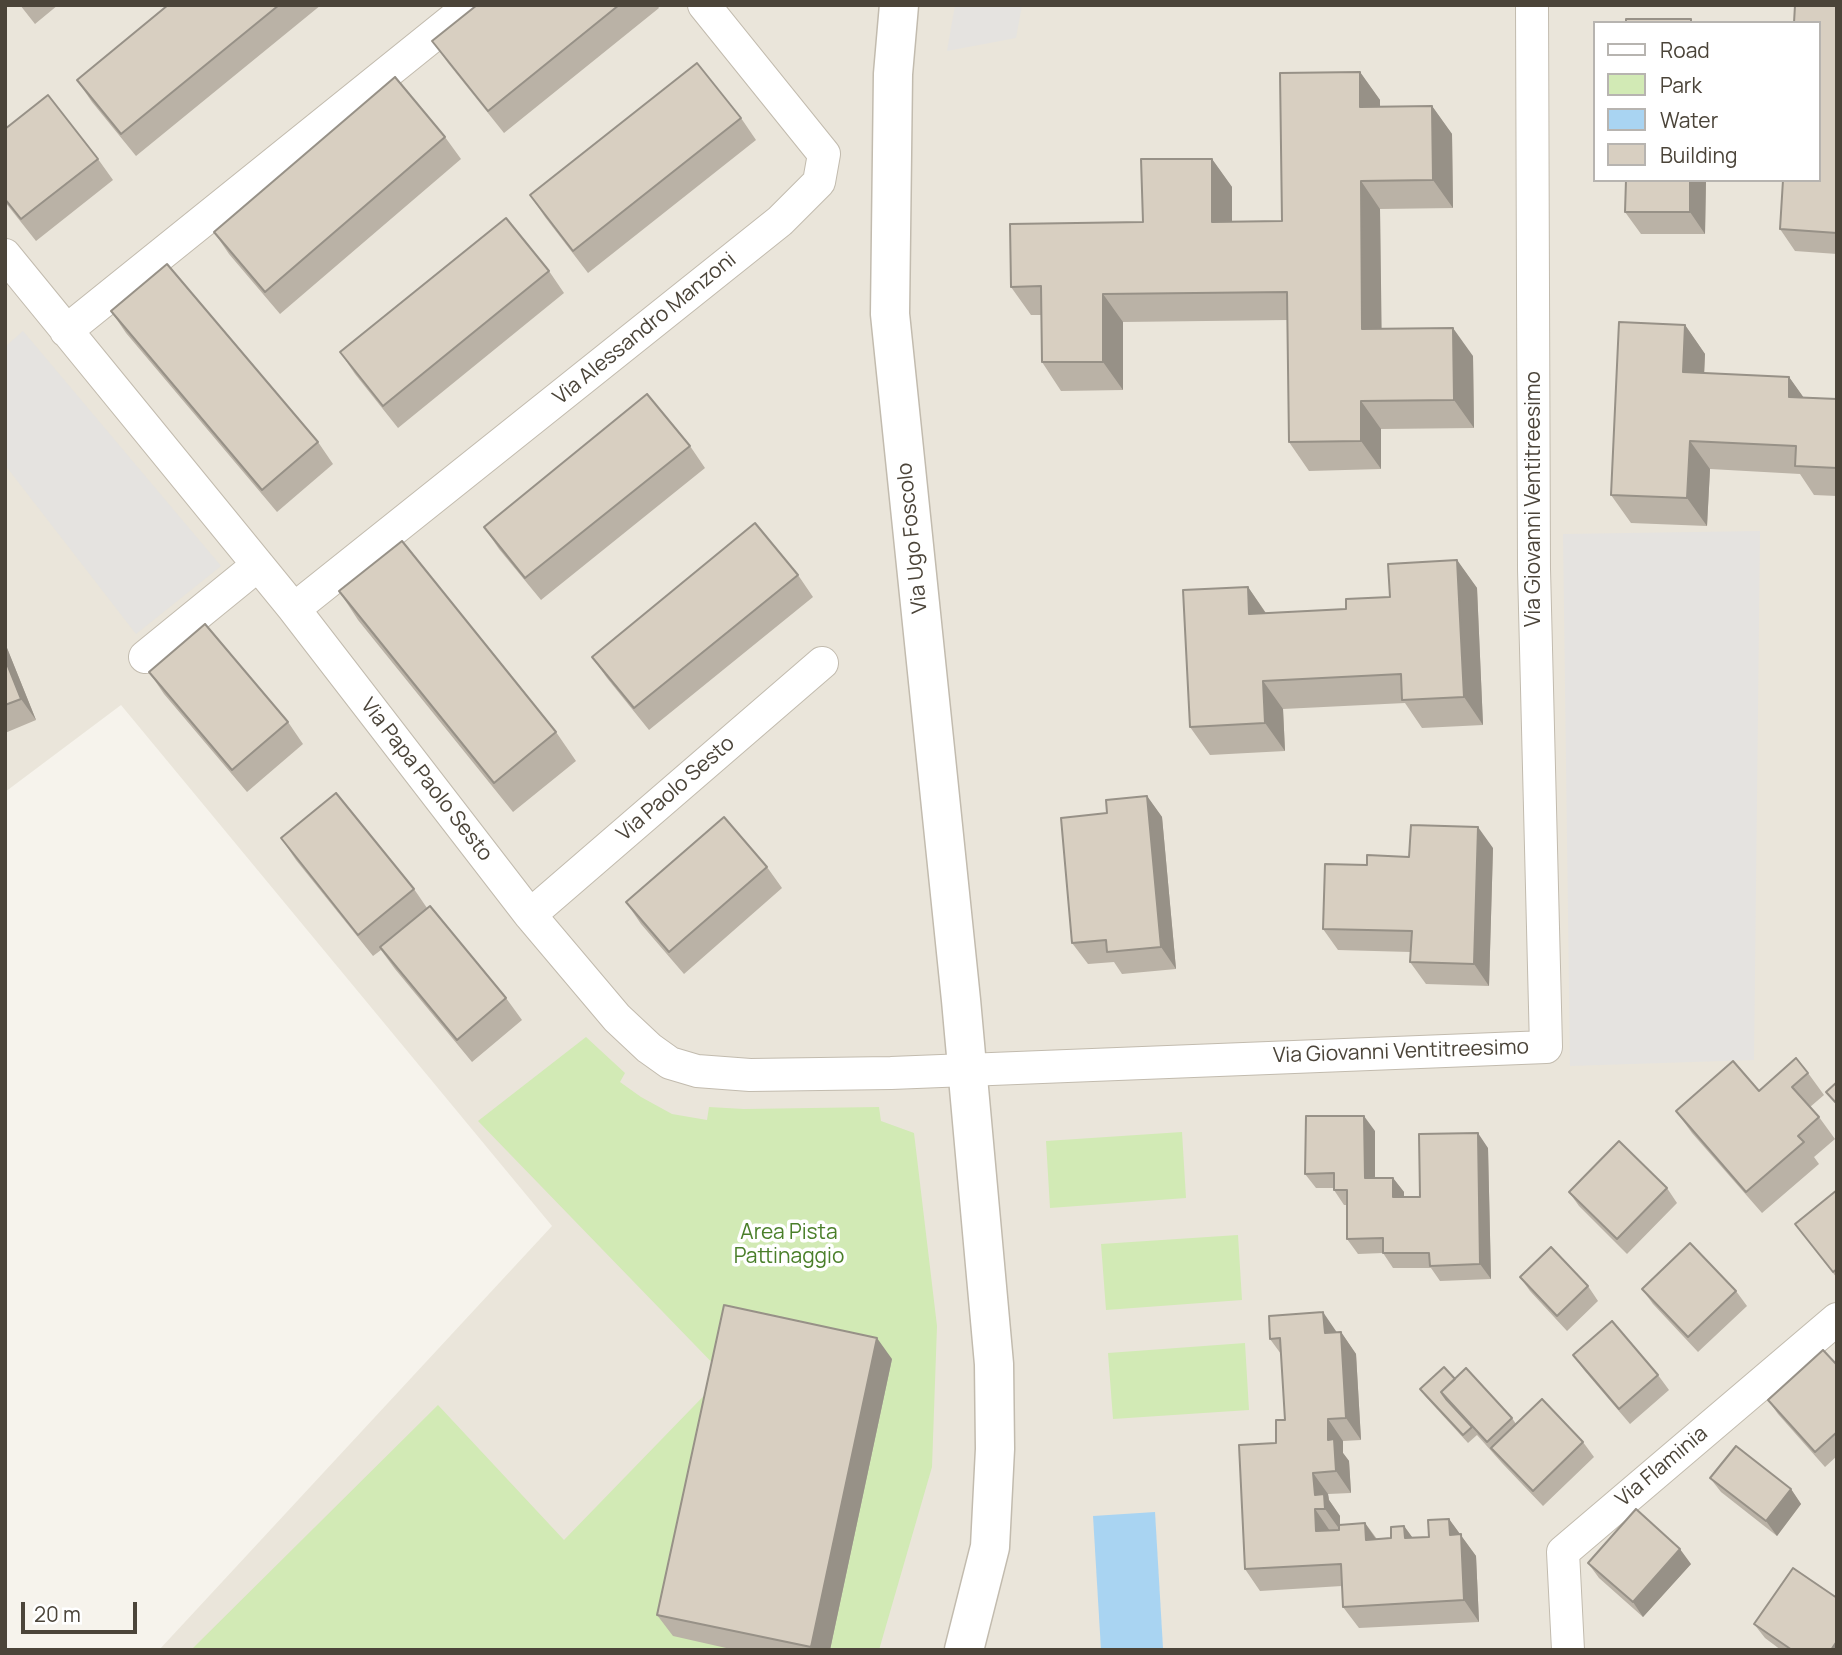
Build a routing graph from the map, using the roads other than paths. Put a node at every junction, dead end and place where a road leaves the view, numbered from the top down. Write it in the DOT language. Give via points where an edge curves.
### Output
graph roads {
  1 [pos="471,5"];
  2 [pos="704,5"];
  3 [pos="899,5"];
  4 [pos="1532,5"];
  5 [pos="5,255"];
  6 [pos="66,331"];
  7 [pos="258,565"];
  8 [pos="294,609"];
  9 [pos="145,657"];
  10 [pos="822,663"];
  11 [pos="530,915"];
  12 [pos="967,1070"];
  13 [pos="1837,1319"];
  14 [pos="964,1650"];
  15 [pos="1568,1650"];
  1 -- 6 [label="street"];
  2 -- 8 [label="street, Via Alessandro Manzoni" via="824,154 819,182 780,221"];
  3 -- 12 [label="street, Via Ugo Foscolo" via="893,74 890,314"];
  4 -- 12 [label="street, Via Giovanni Ventitreesimo" via="1534,569 1546,1047"];
  5 -- 6 [label="street, Via Papa Paolo Sesto"];
  6 -- 7 [label="street, Via Papa Paolo Sesto"];
  7 -- 8 [label="street, Via Papa Paolo Sesto"];
  7 -- 9 [label="street"];
  8 -- 11 [label="street, Via Papa Paolo Sesto"];
  10 -- 11 [label="street, Via Paolo Sesto"];
  11 -- 12 [label="street, Via Papa Paolo Sesto" via="617,1018 670,1063 697,1071 750,1075"];
  12 -- 14 [label="street" via="994,1364 995,1449 990,1547"];
  13 -- 15 [label="street, Via Flaminia" via="1563,1552"];
}
